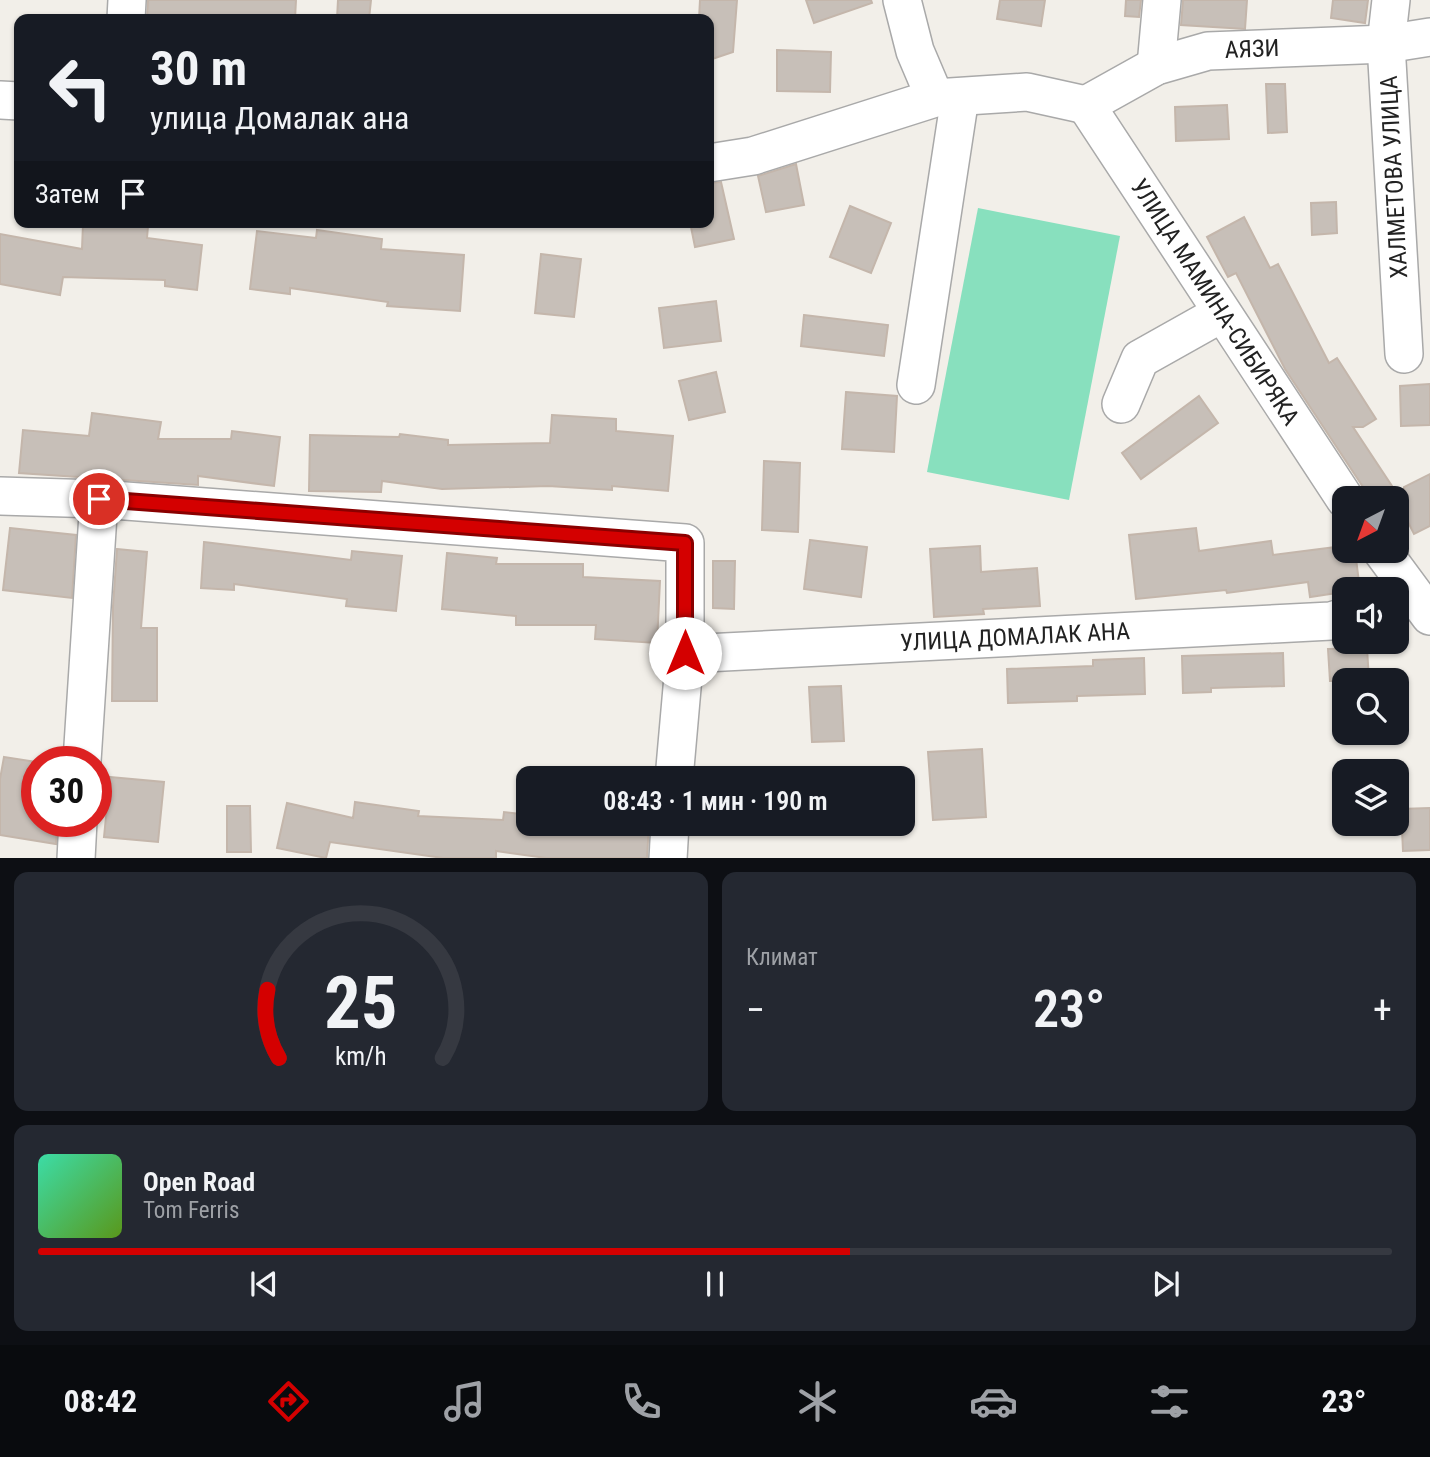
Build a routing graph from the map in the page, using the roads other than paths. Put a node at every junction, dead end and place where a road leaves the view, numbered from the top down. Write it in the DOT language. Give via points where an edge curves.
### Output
graph roads {
  1 [pos="902,0"];
  2 [pos="1162,0"];
  3 [pos="1391,0"];
  4 [pos="1430,37"];
  5 [pos="1386,44"];
  6 [pos="1156,66"];
  7 [pos="947,98"];
  8 [pos="1086,106"];
  9 [pos="714,162"];
  10 [pos="1222,313"];
  11 [pos="1404,354"];
  12 [pos="916,385"];
  13 [pos="1121,404"];
  14 [pos="1336,486"];
  15 [pos="0,496"];
  16 [pos="99,499"];
  17 [pos="1390,564"];
  18 [pos="1413,603"];
  19 [pos="1332,621"];
  20 [pos="685,653"];
  21 [pos="83,746"];
  22 [pos="675,766"];
  23 [pos="669,836"];
  24 [pos="77,837"];
  25 [pos="76,858"];
  26 [pos="668,858"];
  1 -- 7 [label="street" via="915,51"];
  2 -- 6 [label="street"];
  3 -- 5 [label="street, ХАЛМЕТОВА УЛИЦА"];
  4 -- 5 [label="street, АЯЗИ"];
  5 -- 6 [label="street, АЯЗИ" via="1208,51"];
  5 -- 11 [label="street, ХАЛМЕТОВА УЛИЦА"];
  6 -- 8 [label="street, АЯЗИ"];
  7 -- 8 [label="street" via="1027,92"];
  7 -- 9 [label="street" via="753,156"];
  7 -- 12 [label="street"];
  8 -- 10 [label="street, УЛИЦА МАМИНА-СИБИРЯКА"];
  10 -- 13 [label="street" via="1140,359"];
  10 -- 14 [label="street, УЛИЦА МАМИНА-СИБИРЯКА"];
  15 -- 16 [label="street"];
  16 -- 20 [label="street" via="685,543"];
  16 -- 21 [label="street"];
  17 -- 18 [label="street"];
  19 -- 20 [label="street, УЛИЦА ДОМАЛАК АНА"];
  20 -- 22 [label="street"];
  23 -- 26 [label="street"];
  24 -- 25 [label="street"];
}
